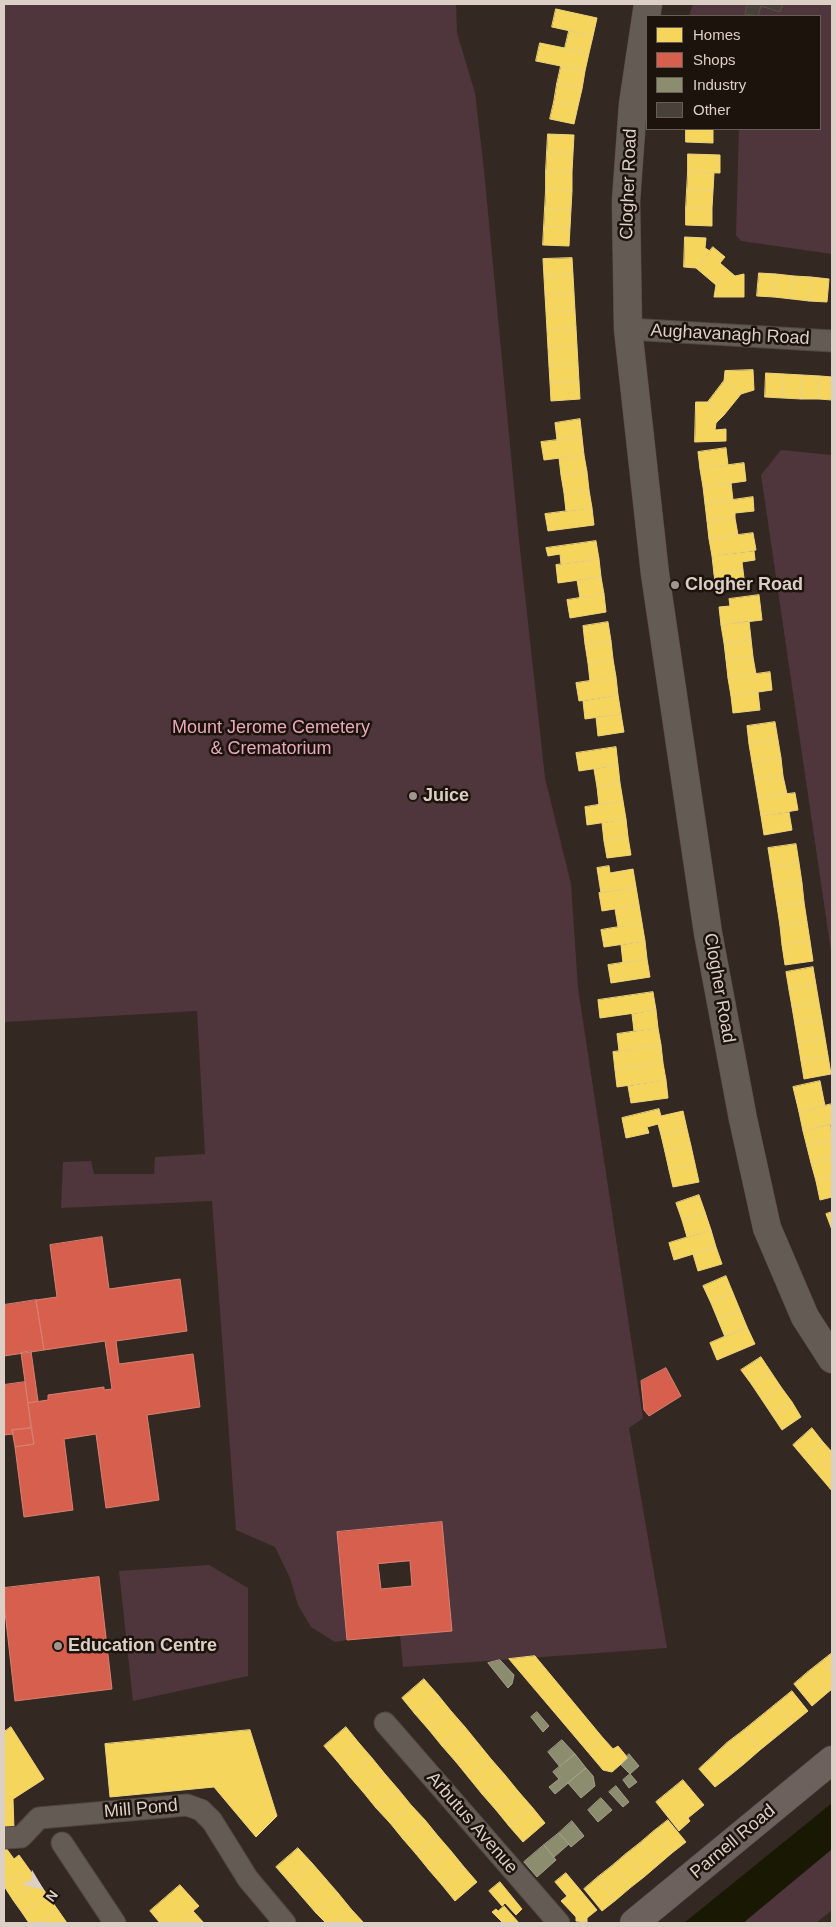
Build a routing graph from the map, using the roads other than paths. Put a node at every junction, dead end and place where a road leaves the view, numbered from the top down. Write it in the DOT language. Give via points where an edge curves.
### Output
graph roads {
  1 [pos="646,18"];
  2 [pos="628,329"];
  3 [pos="832,341"];
  4 [pos="832,1359"];
  5 [pos="385,1723"];
  6 [pos="832,1760"];
  7 [pos="4,1838"];
  8 [pos="62,1843"];
  9 [pos="115,1923"];
  10 [pos="286,1923"];
  11 [pos="559,1923"];
  12 [pos="634,1923"];
  1 -- 2 [label="street, Clogher Road" via="634,104 626,202"];
  2 -- 3 [label="street, Aughavanagh Road"];
  2 -- 4 [label="street, Clogher Road" via="668,669 708,933 743,1119 767,1228 805,1317"];
  5 -- 11 [label="street, Arbutus Avenue"];
  6 -- 12 [label="main road, Parnell Road"];
  7 -- 10 [label="street, Mill Pond" via="21,1837 38,1818 187,1805 201,1810 212,1821 248,1879"];
  8 -- 9 [label="street"];
}
